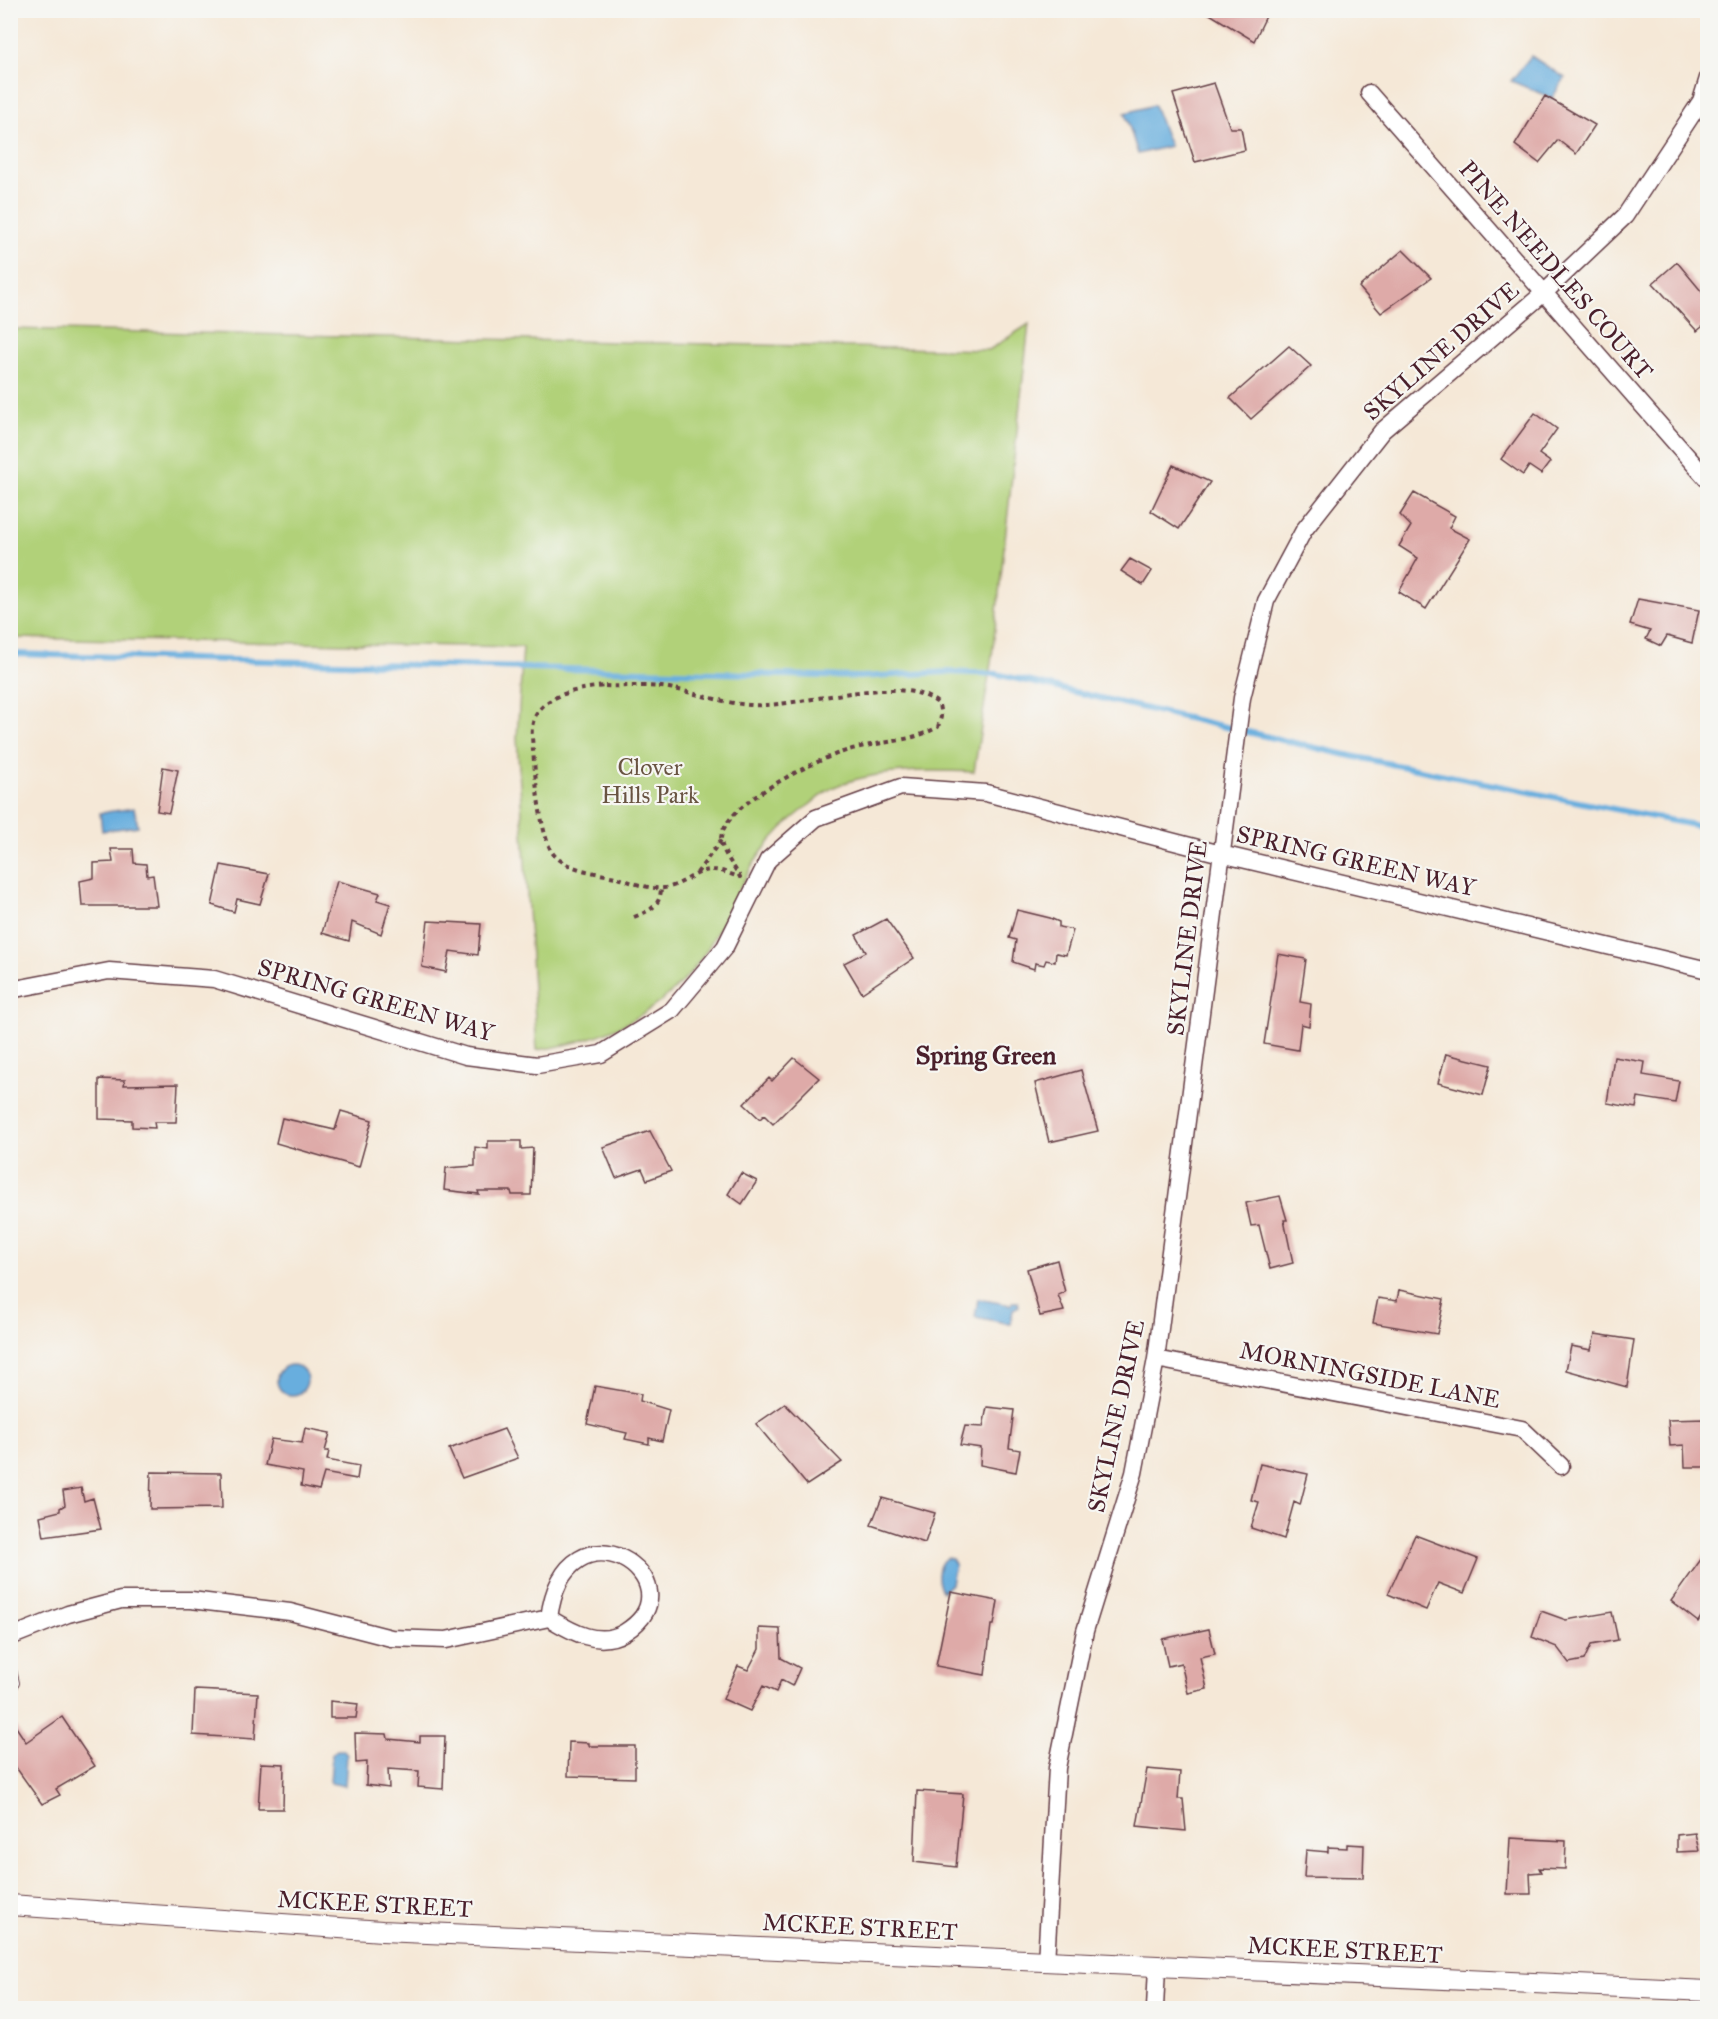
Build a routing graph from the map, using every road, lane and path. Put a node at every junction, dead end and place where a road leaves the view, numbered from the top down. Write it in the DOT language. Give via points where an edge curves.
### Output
graph roads {
  1 [pos="1707,78"];
  2 [pos="1370,93"];
  3 [pos="1545,292"];
  4 [pos="1707,479"];
  5 [pos="721,840"];
  6 [pos="1221,854"];
  7 [pos="697,874"];
  8 [pos="661,889"];
  9 [pos="634,917"];
  10 [pos="1707,970"];
  11 [pos="10,990"];
  12 [pos="1156,1359"];
  13 [pos="1561,1466"];
  14 [pos="549,1618"];
  15 [pos="10,1637"];
  16 [pos="10,1662"];
  17 [pos="10,1694"];
  18 [pos="10,1905"];
  19 [pos="1046,1962"];
  20 [pos="1156,1967"];
  21 [pos="1707,1992"];
  22 [pos="1155,2008"];
  1 -- 3 [label="street, SKYLINE DRIVE" via="1701,101 1625,216"];
  2 -- 3 [label="street, PINE NEEDLES COURT"];
  3 -- 4 [label="street, PINE NEEDLES COURT"];
  3 -- 6 [label="street, SKYLINE DRIVE" via="1382,431 1304,530 1266,601 1242,698"];
  5 -- 7 [label="path"];
  5 -- 7 [label="path" via="740,877 714,870"];
  5 -- 8 [label="path" via="724,827 743,807 811,764 864,746 909,740 938,727 939,704 930,696 906,690 751,705 671,688 605,686 554,696 538,712 531,730 545,832 555,856 576,868"];
  6 -- 10 [label="street, SPRING GREEN WAY"];
  6 -- 11 [label="street, SPRING GREEN WAY" via="986,793 901,787 816,818 768,860 725,947 672,1010 601,1054 537,1065 466,1056 214,979 110,971"];
  6 -- 12 [label="street, SKYLINE DRIVE"];
  7 -- 8 [label="path" via="683,884"];
  8 -- 9 [label="path" via="660,899 652,910"];
  12 -- 13 [label="street, MORNINGSIDE LANE" via="1522,1429"];
  12 -- 19 [label="street, SKYLINE DRIVE" via="1134,1473 1085,1631 1057,1768"];
  14 -- 14 [label="street" via="583,1636 617,1637 632,1627 646,1608 644,1575 623,1558 590,1553 565,1573 555,1589"];
  14 -- 15 [label="street" via="446,1640 391,1638 290,1612 191,1600 121,1600 68,1614"];
  16 -- 17 [label="lane" via="15,1683"];
  18 -- 19 [label="street, MCKEE STREET" via="382,1931"];
  19 -- 20 [label="street, MCKEE STREET"];
  20 -- 21 [label="street, MCKEE STREET"];
  20 -- 22 [label="street"];
}
